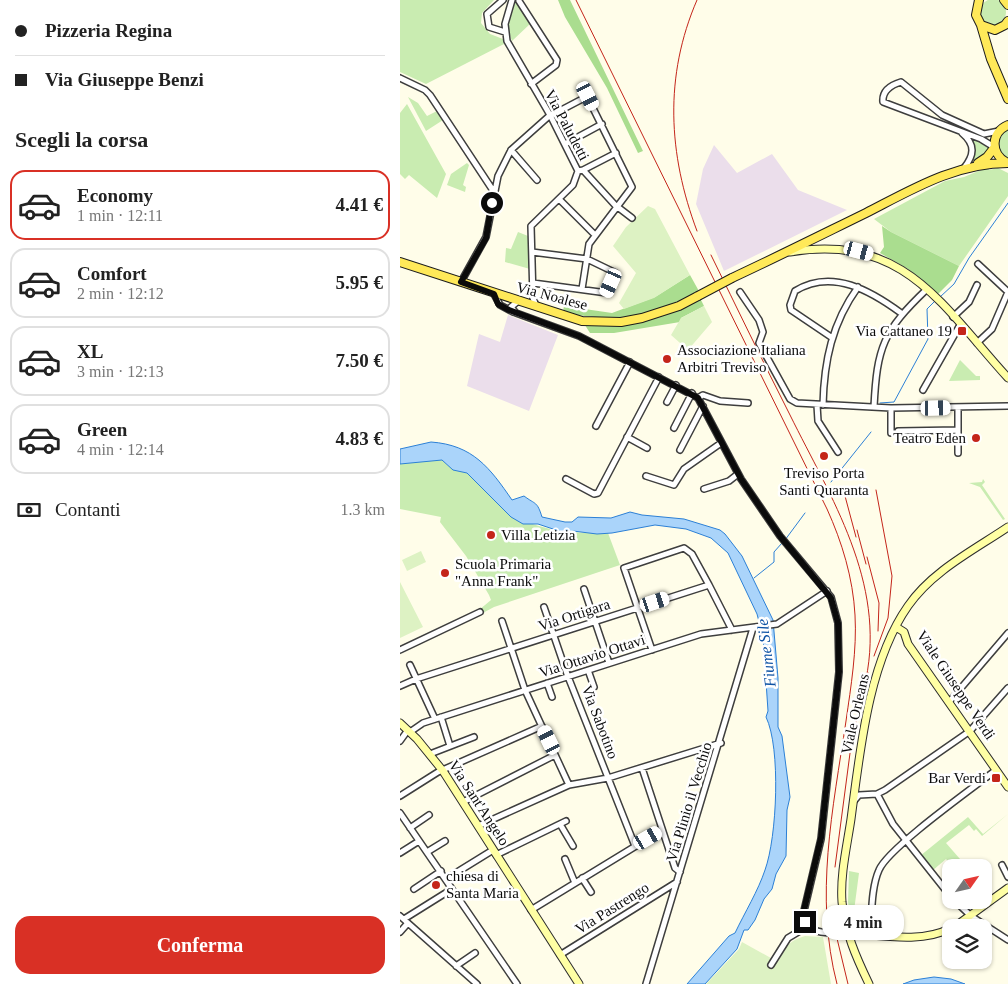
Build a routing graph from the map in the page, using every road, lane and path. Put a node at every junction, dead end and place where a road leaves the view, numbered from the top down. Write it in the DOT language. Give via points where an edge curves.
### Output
graph roads {
  1 [pos="503,0"];
  2 [pos="512,0"];
  3 [pos="519,1"];
  4 [pos="980,1"];
  5 [pos="1008,21"];
  6 [pos="982,25"];
  7 [pos="1000,29"];
  8 [pos="505,32"];
  9 [pos="989,45"];
  10 [pos="400,78"];
  11 [pos="531,84"];
  12 [pos="584,90"];
  13 [pos="588,96"];
  14 [pos="1008,99"];
  15 [pos="550,115"];
  16 [pos="602,124"];
  17 [pos="1005,126"];
  18 [pos="960,131"];
  19 [pos="565,144"];
  20 [pos="994,147"];
  21 [pos="511,150"];
  22 [pos="616,153"];
  23 [pos="1008,163"];
  24 [pos="968,167"];
  25 [pos="580,170"];
  26 [pos="537,180"];
  27 [pos="494,192"];
  28 [pos="559,199"];
  29 [pos="616,207"];
  30 [pos="632,218"];
  31 [pos="595,235"];
  32 [pos="821,235"];
  33 [pos="830,247"];
  34 [pos="532,252"];
  35 [pos="787,252"];
  36 [pos="587,259"];
  37 [pos="400,262"];
  38 [pos="978,264"];
  39 [pos="461,282"];
  40 [pos="533,283"];
  41 [pos="977,285"];
  42 [pos="858,287"];
  43 [pos="582,289"];
  44 [pos="929,291"];
  45 [pos="740,292"];
  46 [pos="494,294"];
  47 [pos="517,302"];
  48 [pos="539,308"];
  49 [pos="516,313"];
  50 [pos="902,313"];
  51 [pos="953,317"];
  52 [pos="960,324"];
  53 [pos="831,337"];
  54 [pos="976,343"];
  55 [pos="630,362"];
  56 [pos="659,377"];
  57 [pos="1008,378"];
  58 [pos="676,385"];
  59 [pos="923,390"];
  60 [pos="692,393"];
  61 [pos="698,398"];
  62 [pos="667,402"];
  63 [pos="748,403"];
  64 [pos="817,405"];
  65 [pos="823,405"];
  66 [pos="703,406"];
  67 [pos="1008,406"];
  68 [pos="874,407"];
  69 [pos="891,408"];
  70 [pos="958,408"];
  71 [pos="596,426"];
  72 [pos="674,428"];
  73 [pos="958,430"];
  74 [pos="898,431"];
  75 [pos="891,434"];
  76 [pos="627,436"];
  77 [pos="722,443"];
  78 [pos="647,448"];
  79 [pos="680,450"];
  80 [pos="838,452"];
  81 [pos="958,453"];
  82 [pos="738,474"];
  83 [pos="646,476"];
  84 [pos="566,479"];
  85 [pos="704,489"];
  86 [pos="1008,526"];
  87 [pos="709,585"];
  88 [pos="584,589"];
  89 [pos="827,591"];
  90 [pos="544,607"];
  91 [pos="638,608"];
  92 [pos="480,612"];
  93 [pos="502,621"];
  94 [pos="594,622"];
  95 [pos="756,628"];
  96 [pos="896,628"];
  97 [pos="732,630"];
  98 [pos="1008,633"];
  99 [pos="552,635"];
  100 [pos="511,648"];
  101 [pos="400,650"];
  102 [pos="652,650"];
  103 [pos="609,663"];
  104 [pos="410,665"];
  105 [pos="588,670"];
  106 [pos="568,677"];
  107 [pos="416,679"];
  108 [pos="548,683"];
  109 [pos="400,686"];
  110 [pos="594,687"];
  111 [pos="1008,688"];
  112 [pos="525,690"];
  113 [pos="552,697"];
  114 [pos="949,702"];
  115 [pos="441,717"];
  116 [pos="435,719"];
  117 [pos="400,723"];
  118 [pos="542,726"];
  119 [pos="409,731"];
  120 [pos="970,731"];
  121 [pos="474,737"];
  122 [pos="400,741"];
  123 [pos="720,743"];
  124 [pos="450,746"];
  125 [pos="430,754"];
  126 [pos="555,755"];
  127 [pos="642,768"];
  128 [pos="996,770"];
  129 [pos="442,771"];
  130 [pos="608,778"];
  131 [pos="569,785"];
  132 [pos="854,787"];
  133 [pos="1008,787"];
  134 [pos="877,794"];
  135 [pos="860,795"];
  136 [pos="400,796"];
  137 [pos="462,802"];
  138 [pos="853,804"];
  139 [pos="400,814"];
  140 [pos="429,815"];
  141 [pos="566,821"];
  142 [pos="560,824"];
  143 [pos="478,826"];
  144 [pos="410,828"];
  145 [pos="662,830"];
  146 [pos="419,841"];
  147 [pos="445,841"];
  148 [pos="906,841"];
  149 [pos="573,846"];
  150 [pos="635,846"];
  151 [pos="427,852"];
  152 [pos="400,853"];
  153 [pos="495,853"];
  154 [pos="565,859"];
  155 [pos="1002,864"];
  156 [pos="440,871"];
  157 [pos="680,872"];
  158 [pos="1008,877"];
  159 [pos="582,878"];
  160 [pos="446,879"];
  161 [pos="576,882"];
  162 [pos="677,882"];
  163 [pos="942,886"];
  164 [pos="1008,888"];
  165 [pos="414,889"];
  166 [pos="452,889"];
  167 [pos="591,892"];
  168 [pos="964,909"];
  169 [pos="531,910"];
  170 [pos="971,916"];
  171 [pos="404,919"];
  172 [pos="966,919"];
  173 [pos="808,926"];
  174 [pos="400,932"];
  175 [pos="942,932"];
  176 [pos="847,933"];
  177 [pos="870,934"];
  178 [pos="1008,940"];
  179 [pos="476,953"];
  180 [pos="560,955"];
  181 [pos="771,965"];
  182 [pos="456,966"];
  183 [pos="570,971"];
  184 [pos="868,982"];
  185 [pos="477,984"];
  186 [pos="517,984"];
  187 [pos="575,984"];
  188 [pos="579,984"];
  189 [pos="646,984"];
  1 -- 8 [label="street, Via Paludetti" via="486,18 489,27"];
  2 -- 8 [label="street"];
  3 -- 11 [label="street, Via Paludetti" via="557,60 556,65"];
  4 -- 6 [label="main road" via="976,15"];
  5 -- 7 [label="main road"];
  6 -- 7 [label="main road" via="990,30"];
  6 -- 9 [label="main road"];
  7 -- 9 [label="main road"];
  8 -- 11 [label="street, Via Paludetti"];
  9 -- 14 [label="main road" via="991,59"];
  10 -- 27 [label="street" via="427,91"];
  11 -- 15 [label="street, Via Paludetti"];
  12 -- 13 [label="street"];
  13 -- 15 [label="street"];
  13 -- 16 [label="street"];
  15 -- 19 [label="street, Via Paludetti"];
  15 -- 21 [label="street"];
  16 -- 19 [label="street"];
  16 -- 22 [label="street"];
  17 -- 18 [label="street" via="984,134 942,116 901,82 885,91 883,102"];
  17 -- 20 [label="main road"];
  18 -- 20 [label="street" via="981,138"];
  18 -- 24 [label="street" via="972,147 973,155"];
  19 -- 25 [label="street, Via Paludetti"];
  20 -- 23 [label="main road" via="999,157"];
  20 -- 24 [label="main road" via="987,158"];
  21 -- 26 [label="street"];
  21 -- 27 [label="street" via="498,173"];
  22 -- 25 [label="street"];
  22 -- 29 [label="street" via="632,186"];
  23 -- 24 [label="main road"];
  24 -- 32 [label="main road" via="928,181"];
  25 -- 28 [label="street, Via Paludetti" via="573,184"];
  25 -- 29 [label="street"];
  27 -- 39 [label="street" via="486,238"];
  28 -- 31 [label="street"];
  28 -- 34 [label="street, Via Paludetti" via="531,226"];
  29 -- 30 [label="street"];
  29 -- 31 [label="street"];
  31 -- 36 [label="street" via="589,244"];
  32 -- 33 [label="street" via="822,242"];
  32 -- 35 [label="main road"];
  33 -- 35 [label="street"];
  33 -- 44 [label="street" via="875,255 903,269"];
  34 -- 36 [label="street"];
  34 -- 40 [label="street, Via Paludetti"];
  35 -- 48 [label="main road, Via Noalese, bridge" via="660,313 621,322 582,321"];
  36 -- 43 [label="street"];
  36 -- 43 [label="street" via="616,273 607,292"];
  37 -- 39 [label="main road, Via Noalese"];
  38 -- 54 [label="street" via="1008,292 992,329"];
  39 -- 46 [label="main road, Via Noalese"];
  40 -- 43 [label="street"];
  40 -- 48 [label="street, Via Paludetti" via="534,302"];
  41 -- 51 [label="street" via="969,302"];
  42 -- 50 [label="street"];
  42 -- 53 [label="street" via="841,312"];
  42 -- 53 [label="street" via="832,282 816,283 802,286 792,297 790,305 795,314"];
  44 -- 50 [label="street"];
  44 -- 51 [label="street"];
  45 -- 64 [label="street" via="760,320 763,332 759,343 790,398"];
  46 -- 47 [label="main road, Via Noalese"];
  46 -- 49 [label="street" via="500,305"];
  47 -- 48 [label="main road, Via Noalese"];
  47 -- 49 [label="street" via="511,307"];
  49 -- 55 [label="street" via="579,336"];
  50 -- 68 [label="street" via="879,355"];
  51 -- 52 [label="street"];
  52 -- 54 [label="street"];
  52 -- 59 [label="street"];
  53 -- 65 [label="street"];
  54 -- 57 [label="street"];
  55 -- 56 [label="street"];
  55 -- 71 [label="street"];
  56 -- 58 [label="street"];
  56 -- 76 [label="street"];
  58 -- 60 [label="street"];
  58 -- 62 [label="street"];
  60 -- 61 [label="street"];
  60 -- 72 [label="street"];
  61 -- 63 [label="street"];
  61 -- 66 [label="street"];
  64 -- 65 [label="street"];
  64 -- 80 [label="street" via="817,418"];
  65 -- 68 [label="street"];
  66 -- 77 [label="street"];
  66 -- 79 [label="street"];
  67 -- 70 [label="street"];
  68 -- 69 [label="street"];
  69 -- 70 [label="street"];
  69 -- 75 [label="street"];
  70 -- 73 [label="street"];
  73 -- 74 [label="street"];
  73 -- 81 [label="street"];
  76 -- 78 [label="street"];
  76 -- 84 [label="street" via="598,493 594,494"];
  77 -- 82 [label="street"];
  77 -- 83 [label="street" via="684,469 674,485"];
  82 -- 85 [label="street" via="729,481"];
  82 -- 89 [label="street" via="780,536"];
  86 -- 96 [label="street, Viale Orleans" via="930,581 908,606"];
  87 -- 91 [label="street, Via Ortigara"];
  87 -- 91 [label="street" via="690,551 681,548 624,568"];
  87 -- 97 [label="street"];
  88 -- 94 [label="street"];
  89 -- 95 [label="street, Via Ottavio Ottavi" via="777,624"];
  89 -- 173 [label="street" via="838,618 839,672 819,847 803,912"];
  90 -- 99 [label="street, Via Sabotino"];
  91 -- 94 [label="street, Via Ortigara"];
  91 -- 102 [label="street"];
  92 -- 101 [label="street"];
  93 -- 100 [label="street"];
  94 -- 99 [label="street, Via Ortigara"];
  94 -- 103 [label="street"];
  95 -- 97 [label="street, Via Ottavio Ottavi"];
  95 -- 123 [label="street, Via Plinio il Vecchio"];
  96 -- 114 [label="street, Viale Giuseppe Verdi" via="904,632 908,644"];
  96 -- 132 [label="street, Viale Orleans" via="886,648 865,720"];
  97 -- 102 [label="street, Via Ottavio Ottavi" via="701,634"];
  98 -- 114 [label="street"];
  99 -- 100 [label="street, Via Ortigara"];
  99 -- 106 [label="street, Via Sabotino"];
  100 -- 107 [label="street, Via Ortigara"];
  100 -- 112 [label="street"];
  102 -- 103 [label="street, Via Ottavio Ottavi"];
  103 -- 105 [label="street, Via Ottavio Ottavi"];
  104 -- 107 [label="street"];
  105 -- 106 [label="street, Via Ottavio Ottavi"];
  105 -- 110 [label="street"];
  106 -- 108 [label="street, Via Ottavio Ottavi"];
  106 -- 130 [label="street, Via Sabotino"];
  107 -- 109 [label="street, Via Ortigara"];
  107 -- 116 [label="street"];
  108 -- 112 [label="street, Via Ottavio Ottavi"];
  108 -- 113 [label="street"];
  111 -- 120 [label="street"];
  112 -- 115 [label="street, Via Ottavio Ottavi"];
  112 -- 118 [label="street"];
  114 -- 120 [label="street, Viale Giuseppe Verdi"];
  115 -- 116 [label="street, Via Ottavio Ottavi"];
  115 -- 124 [label="street"];
  116 -- 119 [label="street, Via Ottavio Ottavi"];
  117 -- 119 [label="street, Via Sant'Angelo"];
  118 -- 126 [label="street"];
  118 -- 129 [label="street"];
  119 -- 122 [label="street"];
  119 -- 125 [label="street, Via Sant'Angelo"];
  120 -- 128 [label="street, Viale Giuseppe Verdi"];
  120 -- 134 [label="street"];
  121 -- 124 [label="street"];
  123 -- 127 [label="street"];
  123 -- 157 [label="street, Via Plinio il Vecchio"];
  124 -- 125 [label="street"];
  125 -- 129 [label="street, Via Sant'Angelo"];
  126 -- 131 [label="street"];
  126 -- 137 [label="street"];
  127 -- 130 [label="street"];
  127 -- 145 [label="street"];
  128 -- 133 [label="street, Viale Giuseppe Verdi"];
  128 -- 148 [label="street"];
  129 -- 136 [label="street"];
  129 -- 137 [label="street, Via Sant'Angelo"];
  130 -- 131 [label="street"];
  130 -- 150 [label="street, Via Sabotino"];
  131 -- 143 [label="street"];
  132 -- 135 [label="street"];
  132 -- 138 [label="street, Viale Orleans"];
  134 -- 135 [label="street"];
  134 -- 148 [label="street"];
  135 -- 138 [label="street"];
  137 -- 143 [label="street, Via Sant'Angelo"];
  138 -- 176 [label="street, Viale Orleans" via="842,884"];
  139 -- 144 [label="street"];
  140 -- 144 [label="street"];
  141 -- 142 [label="street"];
  142 -- 149 [label="street"];
  142 -- 153 [label="street"];
  143 -- 153 [label="street, Via Sant'Angelo"];
  144 -- 146 [label="street"];
  145 -- 150 [label="street"];
  145 -- 157 [label="street" via="675,868"];
  146 -- 151 [label="street"];
  146 -- 152 [label="street"];
  147 -- 151 [label="street"];
  148 -- 163 [label="street"];
  148 -- 177 [label="street" via="887,857 878,871"];
  150 -- 159 [label="street"];
  151 -- 156 [label="street"];
  153 -- 160 [label="street"];
  153 -- 169 [label="street, Via Sant'Angelo"];
  154 -- 161 [label="street"];
  155 -- 158 [label="street"];
  156 -- 160 [label="street"];
  156 -- 165 [label="street"];
  157 -- 162 [label="street, Via Plinio il Vecchio"];
  159 -- 161 [label="street"];
  159 -- 167 [label="street"];
  160 -- 166 [label="street"];
  161 -- 169 [label="street"];
  162 -- 180 [label="street, Via Pastrengo"];
  162 -- 189 [label="street, Via Plinio il Vecchio"];
  164 -- 170 [label="street"];
  166 -- 171 [label="street"];
  166 -- 186 [label="street"];
  168 -- 170 [label="street"];
  169 -- 180 [label="street, Via Sant'Angelo"];
  170 -- 172 [label="street"];
  170 -- 178 [label="street"];
  171 -- 174 [label="street"];
  171 -- 182 [label="street"];
  173 -- 176 [label="street" via="822,932"];
  173 -- 181 [label="street" via="788,938"];
  175 -- 177 [label="street" via="920,937"];
  176 -- 177 [label="street"];
  176 -- 184 [label="street, Viale Orleans"];
  179 -- 182 [label="street"];
  180 -- 183 [label="street, Via Sant'Angelo"];
  182 -- 185 [label="street"];
  183 -- 187 [label="street, Via Sant'Angelo"];
  183 -- 188 [label="street, Via Sant'Angelo"];
}
